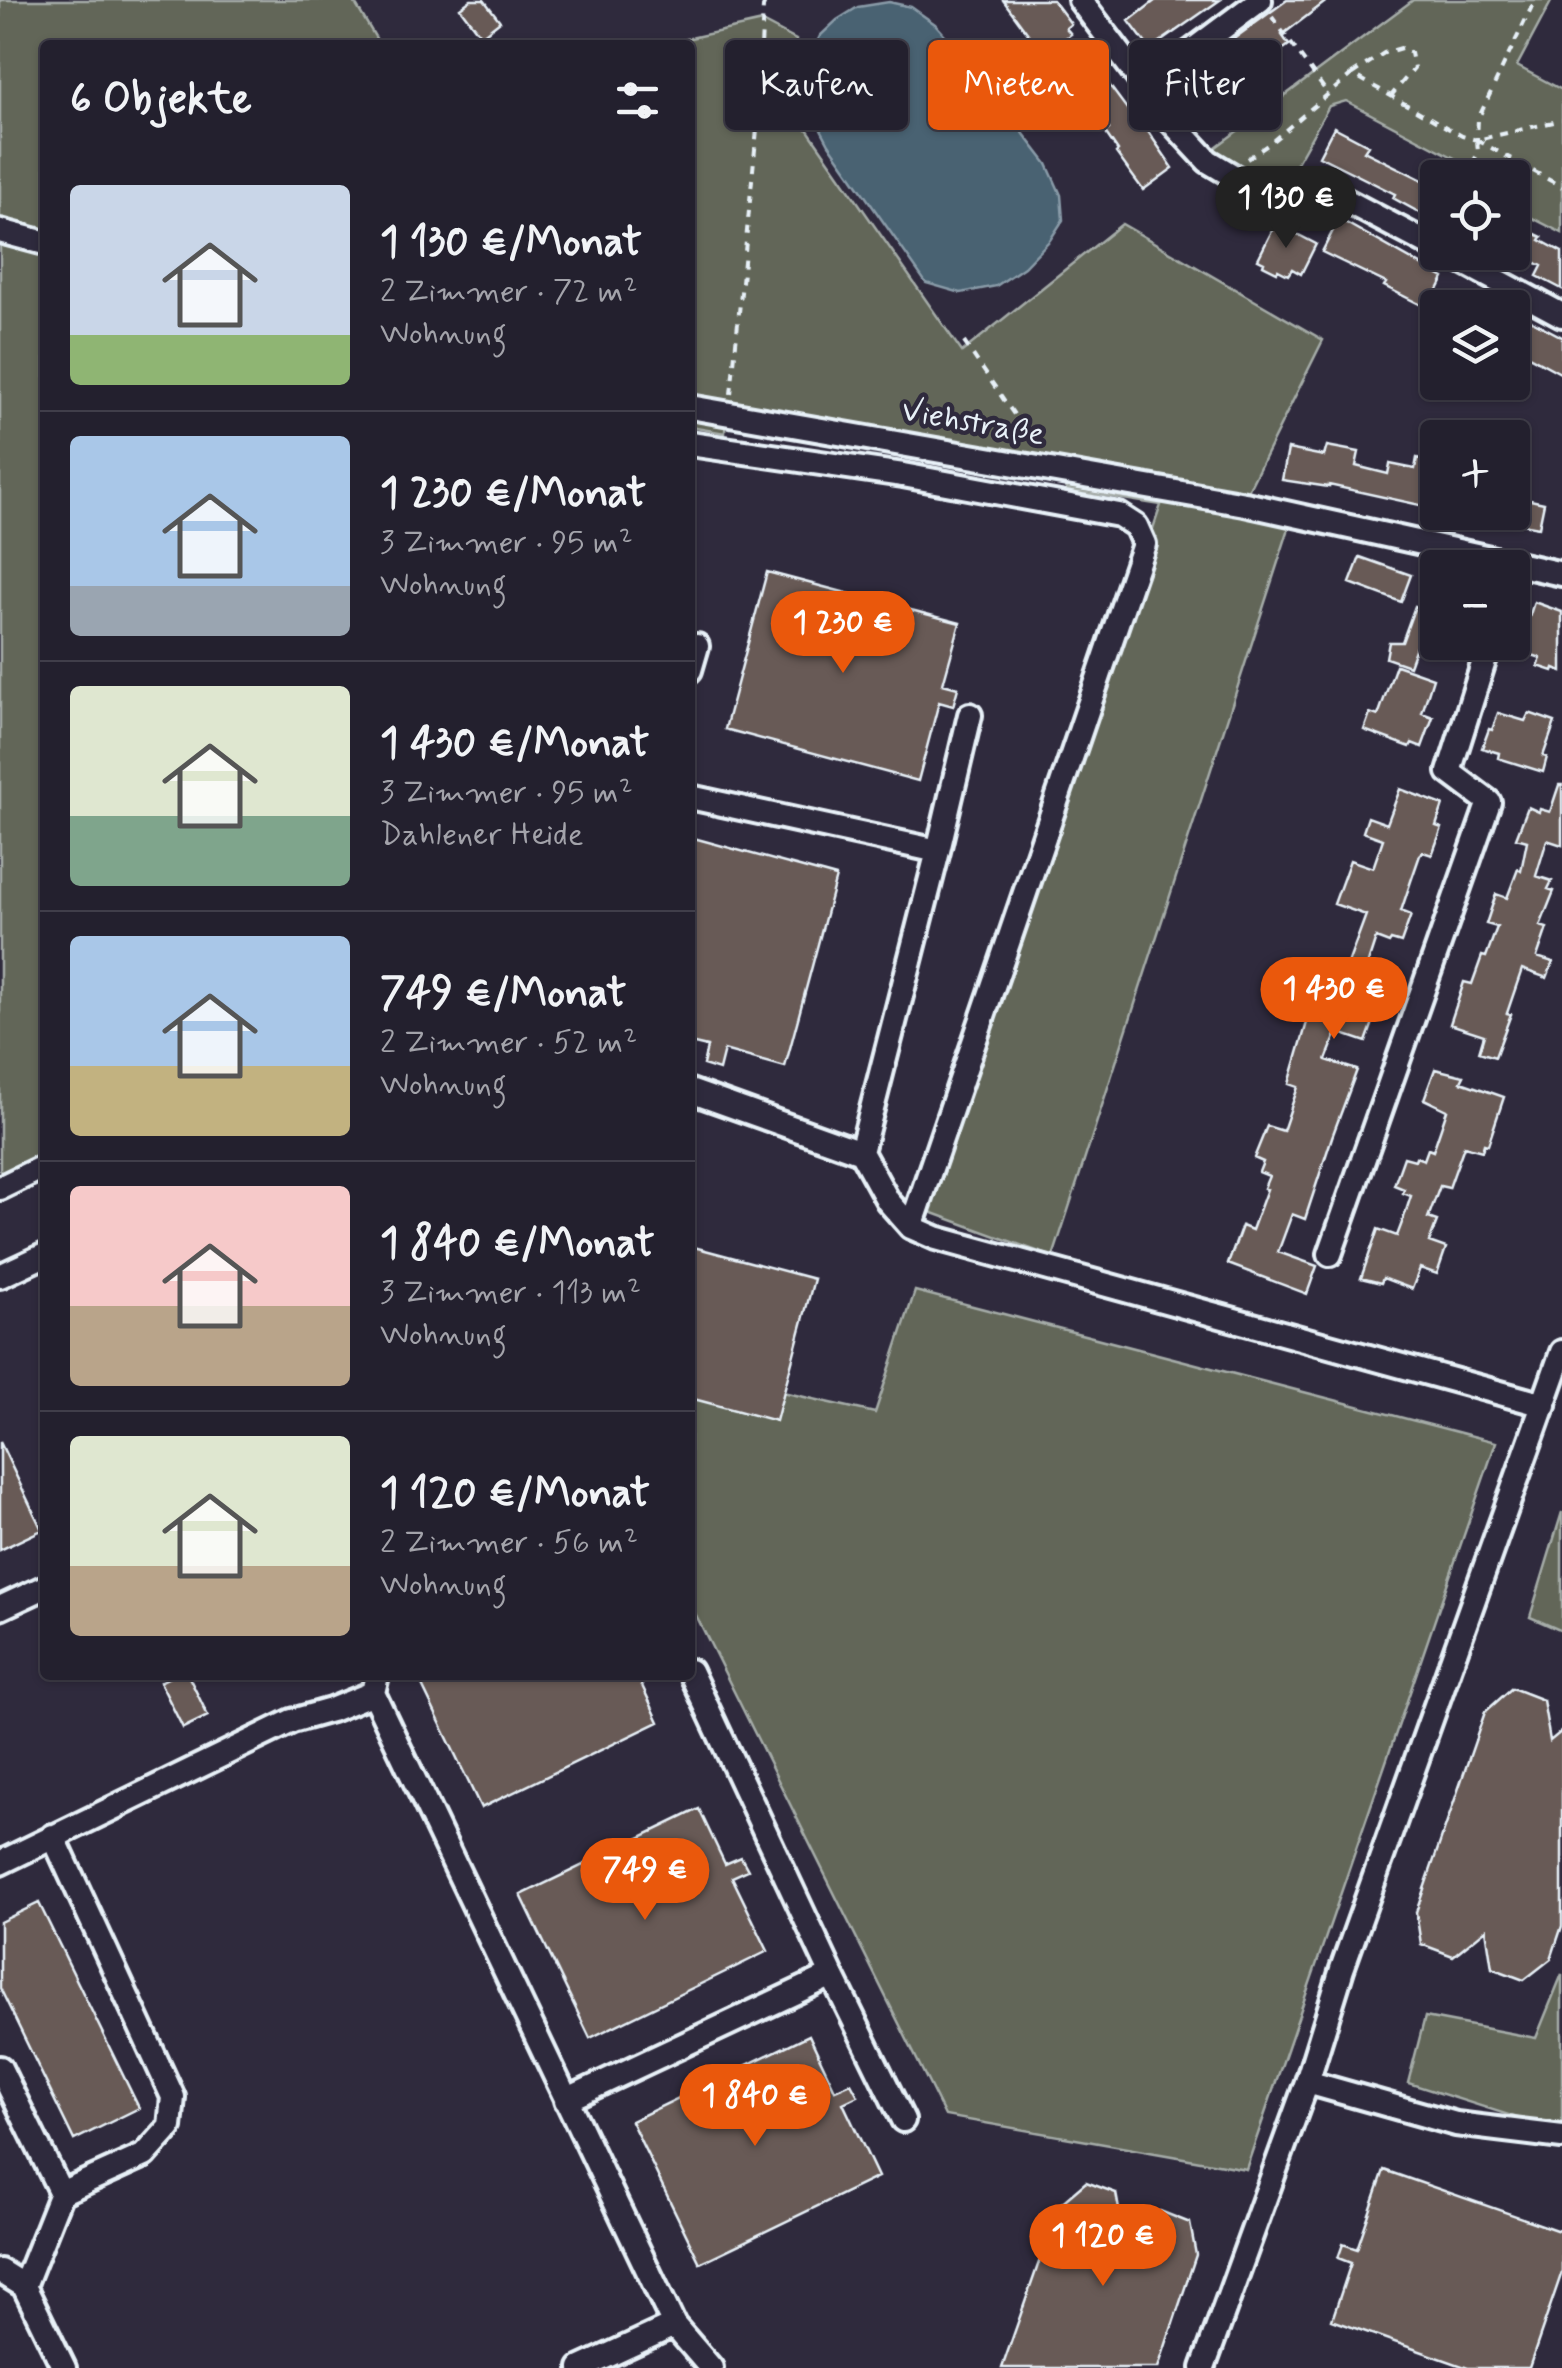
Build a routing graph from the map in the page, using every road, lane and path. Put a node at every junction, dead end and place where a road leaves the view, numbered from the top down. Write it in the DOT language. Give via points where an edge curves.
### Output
graph roads {
  1 [pos="766,0"];
  2 [pos="1080,0"];
  3 [pos="1535,0"];
  4 [pos="1266,8"];
  5 [pos="1216,40"];
  6 [pos="1129,66"];
  7 [pos="1352,74"];
  8 [pos="1328,94"];
  9 [pos="1390,96"];
  10 [pos="1562,120"];
  11 [pos="1178,130"];
  12 [pos="1477,140"];
  13 [pos="1474,160"];
  14 [pos="1226,173"];
  15 [pos="1562,187"];
  16 [pos="0,232"];
  17 [pos="1420,240"];
  18 [pos="40,242"];
  19 [pos="1477,270"];
  20 [pos="1562,315"];
  21 [pos="964,342"];
  22 [pos="695,408"];
  23 [pos="729,414"];
  24 [pos="695,445"];
  25 [pos="1036,448"];
  26 [pos="1441,550"];
  27 [pos="1530,569"];
  28 [pos="1562,574"];
  29 [pos="698,646"];
  30 [pos="695,655"];
  31 [pos="1484,660"];
  32 [pos="970,715"];
  33 [pos="695,799"];
  34 [pos="938,851"];
  35 [pos="695,1094"];
  36 [pos="860,1152"];
  37 [pos="40,1168"];
  38 [pos="0,1188"];
  39 [pos="911,1227"];
  40 [pos="1330,1254"];
  41 [pos="40,1257"];
  42 [pos="0,1276"];
  43 [pos="1562,1352"];
  44 [pos="1544,1405"];
  45 [pos="40,1589"];
  46 [pos="0,1608"];
  47 [pos="695,1680"];
  48 [pos="375,1684"];
  49 [pos="53,1836"];
  50 [pos="0,1864"];
  51 [pos="832,1975"];
  52 [pos="0,2068"];
  53 [pos="1307,2082"];
  54 [pos="566,2100"];
  55 [pos="904,2120"];
  56 [pos="1562,2137"];
  57 [pos="61,2193"];
  58 [pos="0,2271"];
  59 [pos="24,2286"];
  60 [pos="674,2324"];
  61 [pos="64,2368"];
  62 [pos="581,2368"];
  63 [pos="711,2368"];
  64 [pos="1203,2368"];
  1 -- 23 [label="path"];
  2 -- 6 [label="street"];
  3 -- 12 [label="path" via="1478,118"];
  4 -- 5 [label="street"];
  4 -- 8 [label="path"];
  7 -- 8 [label="path"];
  7 -- 9 [label="path"];
  7 -- 9 [label="path" via="1384,53 1411,53 1414,68"];
  8 -- 14 [label="path"];
  9 -- 12 [label="path"];
  10 -- 12 [label="path"];
  11 -- 14 [label="street"];
  12 -- 13 [label="path"];
  12 -- 15 [label="path"];
  14 -- 17 [label="street" via="1280,204 1345,200"];
  16 -- 18 [label="street"];
  19 -- 20 [label="street"];
  21 -- 25 [label="path"];
  22 -- 23 [label="street, Viehstraße"];
  23 -- 26 [label="street, Viehstraße" via="1244,504"];
  24 -- 39 [label="street" via="1119,516 1136,526 1144,544"];
  27 -- 28 [label="street, Viehstraße"];
  29 -- 30 [label="street"];
  31 -- 40 [label="street" via="1449,772 1489,802"];
  32 -- 34 [label="street"];
  33 -- 34 [label="street"];
  34 -- 36 [label="street"];
  35 -- 36 [label="street"];
  36 -- 39 [label="street"];
  37 -- 38 [label="street"];
  39 -- 44 [label="street"];
  41 -- 42 [label="street"];
  43 -- 44 [label="street"];
  44 -- 53 [label="street"];
  45 -- 46 [label="street"];
  47 -- 51 [label="street"];
  48 -- 49 [label="street" via="332,1710 292,1722"];
  48 -- 54 [label="street"];
  49 -- 50 [label="street"];
  49 -- 57 [label="street" via="172,2097 170,2128 145,2155"];
  51 -- 54 [label="street"];
  51 -- 55 [label="street"];
  52 -- 57 [label="street"];
  53 -- 56 [label="street" via="1456,2124"];
  53 -- 64 [label="street"];
  54 -- 60 [label="street"];
  57 -- 59 [label="street"];
  58 -- 59 [label="street"];
  59 -- 61 [label="street"];
  60 -- 62 [label="street"];
  60 -- 63 [label="street"];
}
